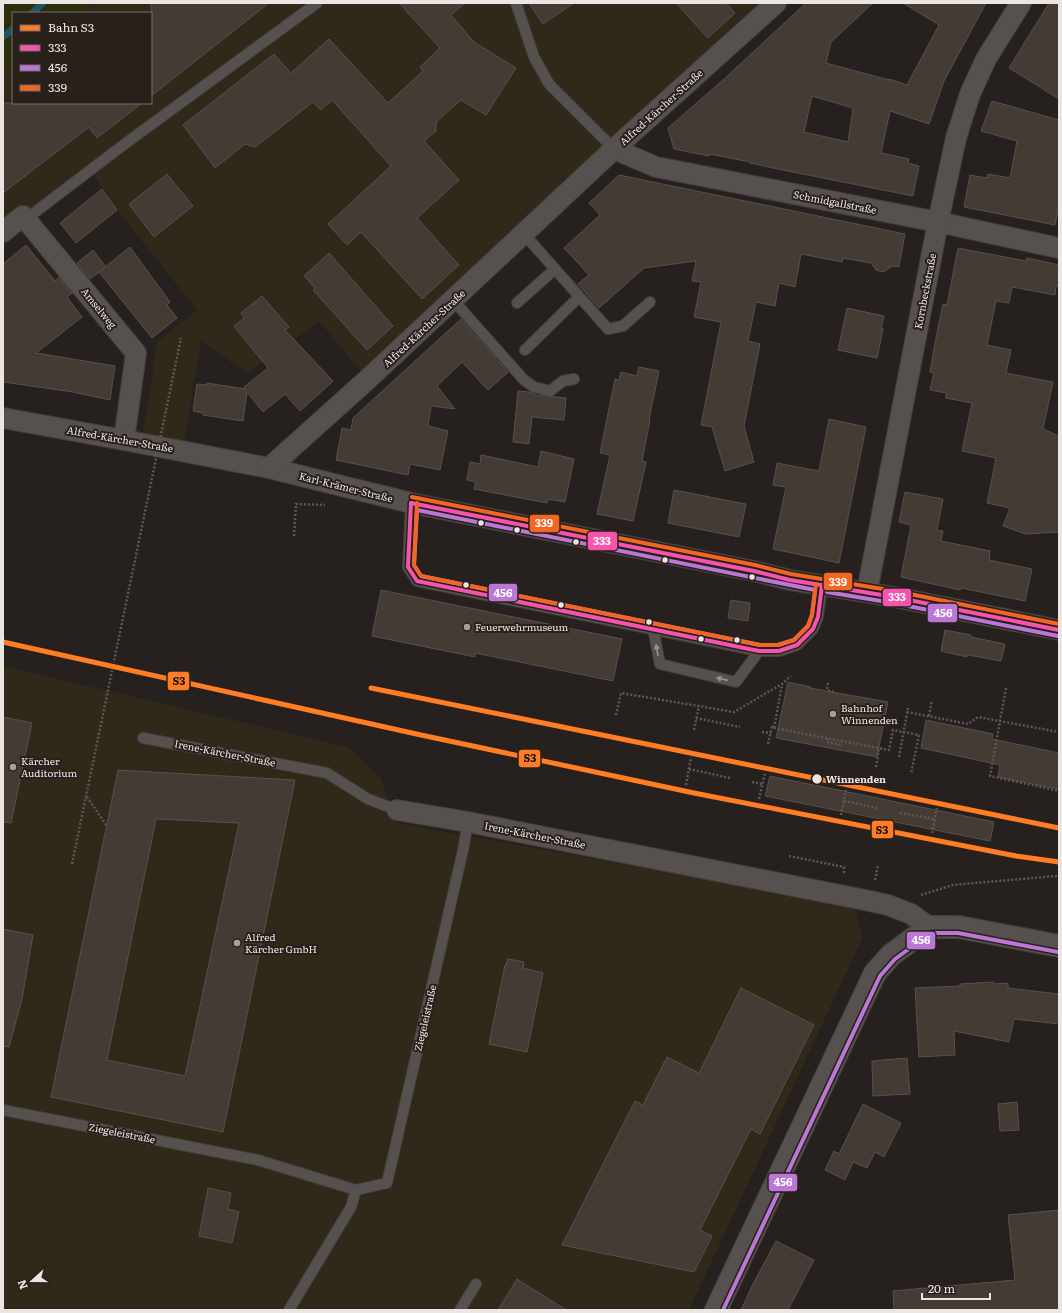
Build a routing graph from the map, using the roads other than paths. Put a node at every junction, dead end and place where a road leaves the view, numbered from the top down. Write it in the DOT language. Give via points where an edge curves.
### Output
graph roads {
  1 [pos="317,3"];
  2 [pos="516,3"];
  3 [pos="1021,3"];
  4 [pos="773,4"];
  5 [pos="614,149"];
  6 [pos="26,219"];
  7 [pos="938,222"];
  8 [pos="3,232"];
  9 [pos="524,234"];
  10 [pos="1059,248"];
  11 [pos="554,269"];
  12 [pos="579,297"];
  13 [pos="453,300"];
  14 [pos="650,302"];
  15 [pos="517,303"];
  16 [pos="525,350"];
  17 [pos="574,379"];
  18 [pos="3,418"];
  19 [pos="124,440"];
  20 [pos="269,468"];
  21 [pos="411,503"];
  22 [pos="822,585"];
  23 [pos="867,592"];
  24 [pos="653,628"];
  25 [pos="1059,630"];
  26 [pos="759,651"];
  27 [pos="143,738"];
  28 [pos="397,810"];
  29 [pos="468,822"];
  30 [pos="928,927"];
  31 [pos="1059,946"];
  32 [pos="3,1110"];
  33 [pos="356,1190"];
  34 [pos="476,1284"];
  35 [pos="289,1310"];
  36 [pos="460,1310"];
  37 [pos="716,1310"];
  1 -- 6 [label="lane"];
  2 -- 5 [label="lane" via="534,57 549,84"];
  3 -- 7 [label="street, Kornbeckstraße" via="986,59 970,94 956,138"];
  4 -- 5 [label="street, Alfred-Kärcher-Straße"];
  5 -- 7 [label="street, Schmidgallstraße" via="656,167"];
  5 -- 9 [label="street, Alfred-Kärcher-Straße"];
  6 -- 8 [label="street" via="23,216"];
  6 -- 19 [label="street, Amselweg" via="136,354"];
  7 -- 10 [label="street, Schmidgallstraße"];
  7 -- 23 [label="street, Kornbeckstraße"];
  9 -- 11 [label="lane"];
  9 -- 13 [label="street, Alfred-Kärcher-Straße"];
  11 -- 12 [label="lane"];
  11 -- 15 [label="lane"];
  12 -- 14 [label="lane" via="608,329 623,326"];
  12 -- 16 [label="lane"];
  13 -- 17 [label="lane" via="524,380 534,387 550,391 563,381"];
  13 -- 20 [label="street, Alfred-Kärcher-Straße"];
  18 -- 19 [label="street, Alfred-Kärcher-Straße"];
  19 -- 20 [label="street, Alfred-Kärcher-Straße"];
  20 -- 21 [label="street, Karl-Krämer-Straße"];
  21 -- 22 [label="street, Karl-Krämer-Straße"];
  21 -- 24 [label="lane" via="408,567 417,581"];
  22 -- 23 [label="street, Karl-Krämer-Straße"];
  22 -- 26 [label="lane" via="818,617 813,629 797,644 779,652"];
  23 -- 25 [label="street, Karl-Krämer-Straße"];
  24 -- 26 [label="lane"];
  26 -- 24 [label="lane, one-way" via="736,682 660,664"];
  27 -- 28 [label="lane, Irene-Kärcher-Straße" via="327,773 368,799"];
  28 -- 29 [label="street, Irene-Kärcher-Straße"];
  29 -- 30 [label="street, Irene-Kärcher-Straße" via="888,905 911,914"];
  29 -- 33 [label="lane, Ziegeleistraße" via="387,1183"];
  30 -- 31 [label="main road" via="959,927"];
  30 -- 37 [label="main road" via="891,955 875,973"];
  32 -- 33 [label="lane, Ziegeleistraße" via="258,1160"];
  33 -- 35 [label="lane" via="351,1207"];
  34 -- 36 [label="lane"];
}
